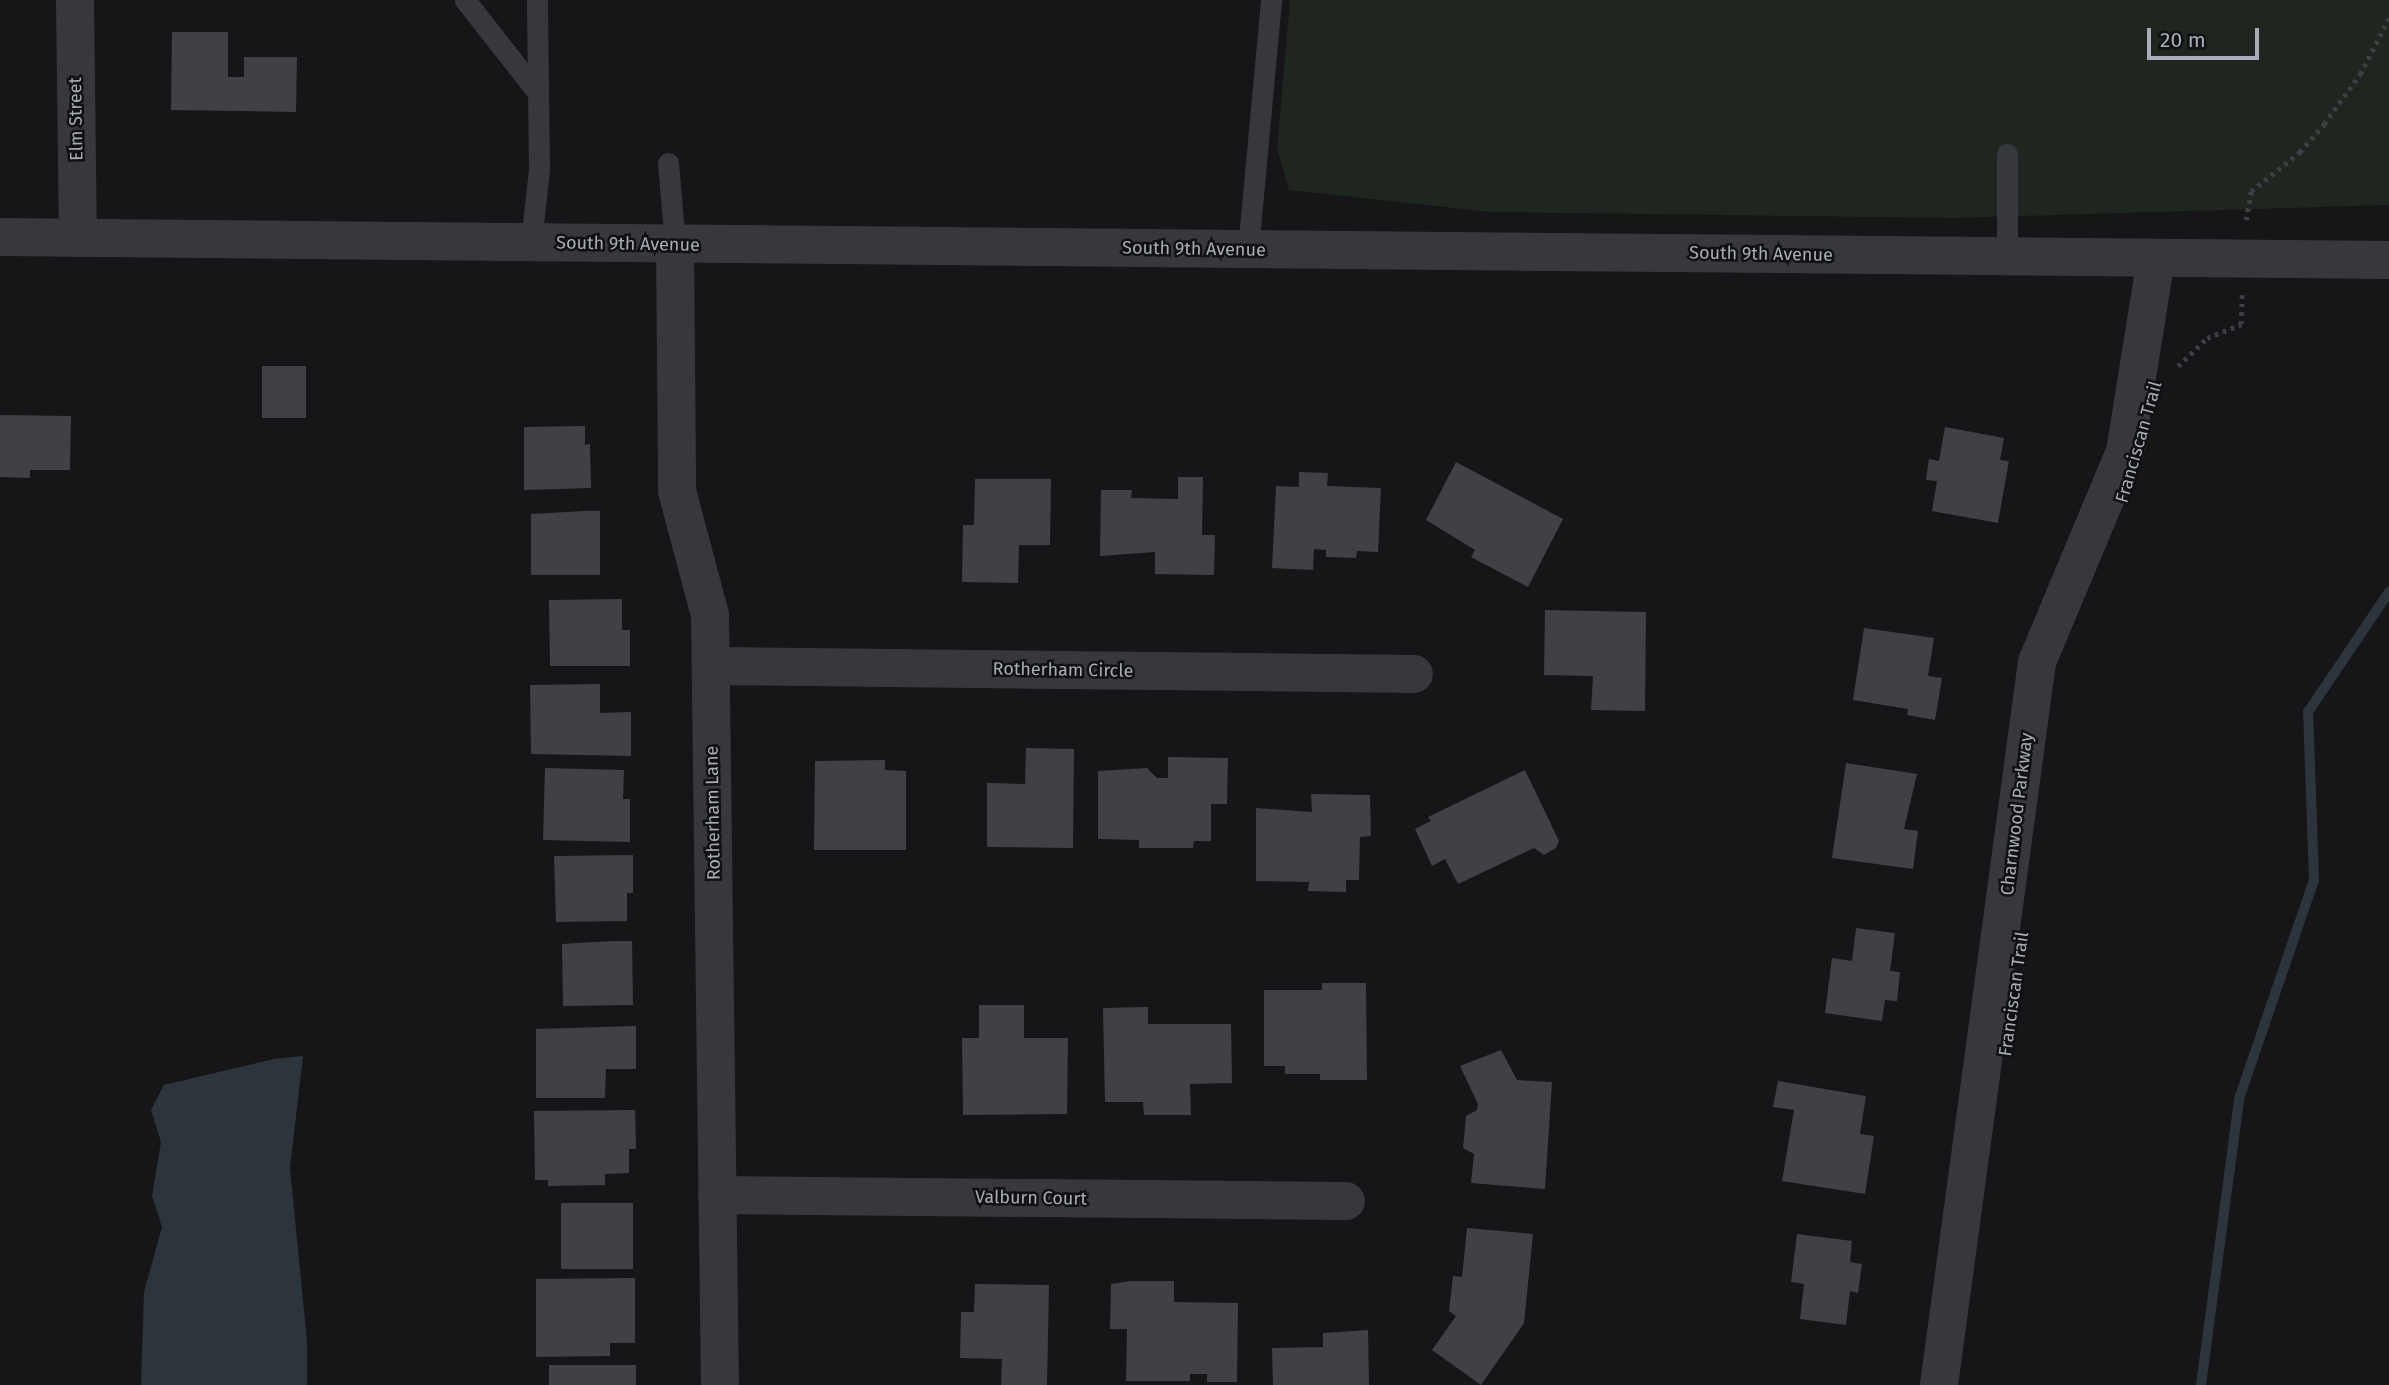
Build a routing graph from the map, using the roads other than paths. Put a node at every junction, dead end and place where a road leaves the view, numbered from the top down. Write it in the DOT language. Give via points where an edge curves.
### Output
graph roads {
  1 [pos="75,0"];
  2 [pos="465,0"];
  3 [pos="537,0"];
  4 [pos="1271,0"];
  5 [pos="538,93"];
  6 [pos="2007,155"];
  7 [pos="668,163"];
  8 [pos="0,237"];
  9 [pos="78,238"];
  10 [pos="531,243"];
  11 [pos="675,244"];
  12 [pos="1248,250"];
  13 [pos="2007,256"];
  14 [pos="2156,258"];
  15 [pos="2389,260"];
  16 [pos="712,666"];
  17 [pos="1414,674"];
  18 [pos="717,1195"];
  19 [pos="1346,1201"];
  20 [pos="719,1385"];
  21 [pos="1939,1385"];
  1 -- 9 [label="street, Elm Street"];
  2 -- 5 [label="lane"];
  3 -- 5 [label="lane"];
  4 -- 12 [label="lane"];
  5 -- 10 [label="lane" via="539,169"];
  6 -- 13 [label="lane"];
  7 -- 11 [label="lane"];
  8 -- 9 [label="street, South 9th Avenue"];
  9 -- 10 [label="street, South 9th Avenue"];
  10 -- 11 [label="street, South 9th Avenue"];
  11 -- 12 [label="street, South 9th Avenue"];
  11 -- 16 [label="street, Rotherham Lane" via="677,491 710,615"];
  12 -- 13 [label="street, South 9th Avenue"];
  13 -- 14 [label="street, South 9th Avenue"];
  14 -- 15 [label="street, South 9th Avenue"];
  14 -- 21 [label="street, Charnwood Parkway" via="2125,452 2037,662"];
  16 -- 17 [label="street, Rotherham Circle"];
  16 -- 18 [label="street, Rotherham Lane"];
  18 -- 19 [label="street, Valburn Court"];
  18 -- 20 [label="street, Rotherham Lane"];
}
